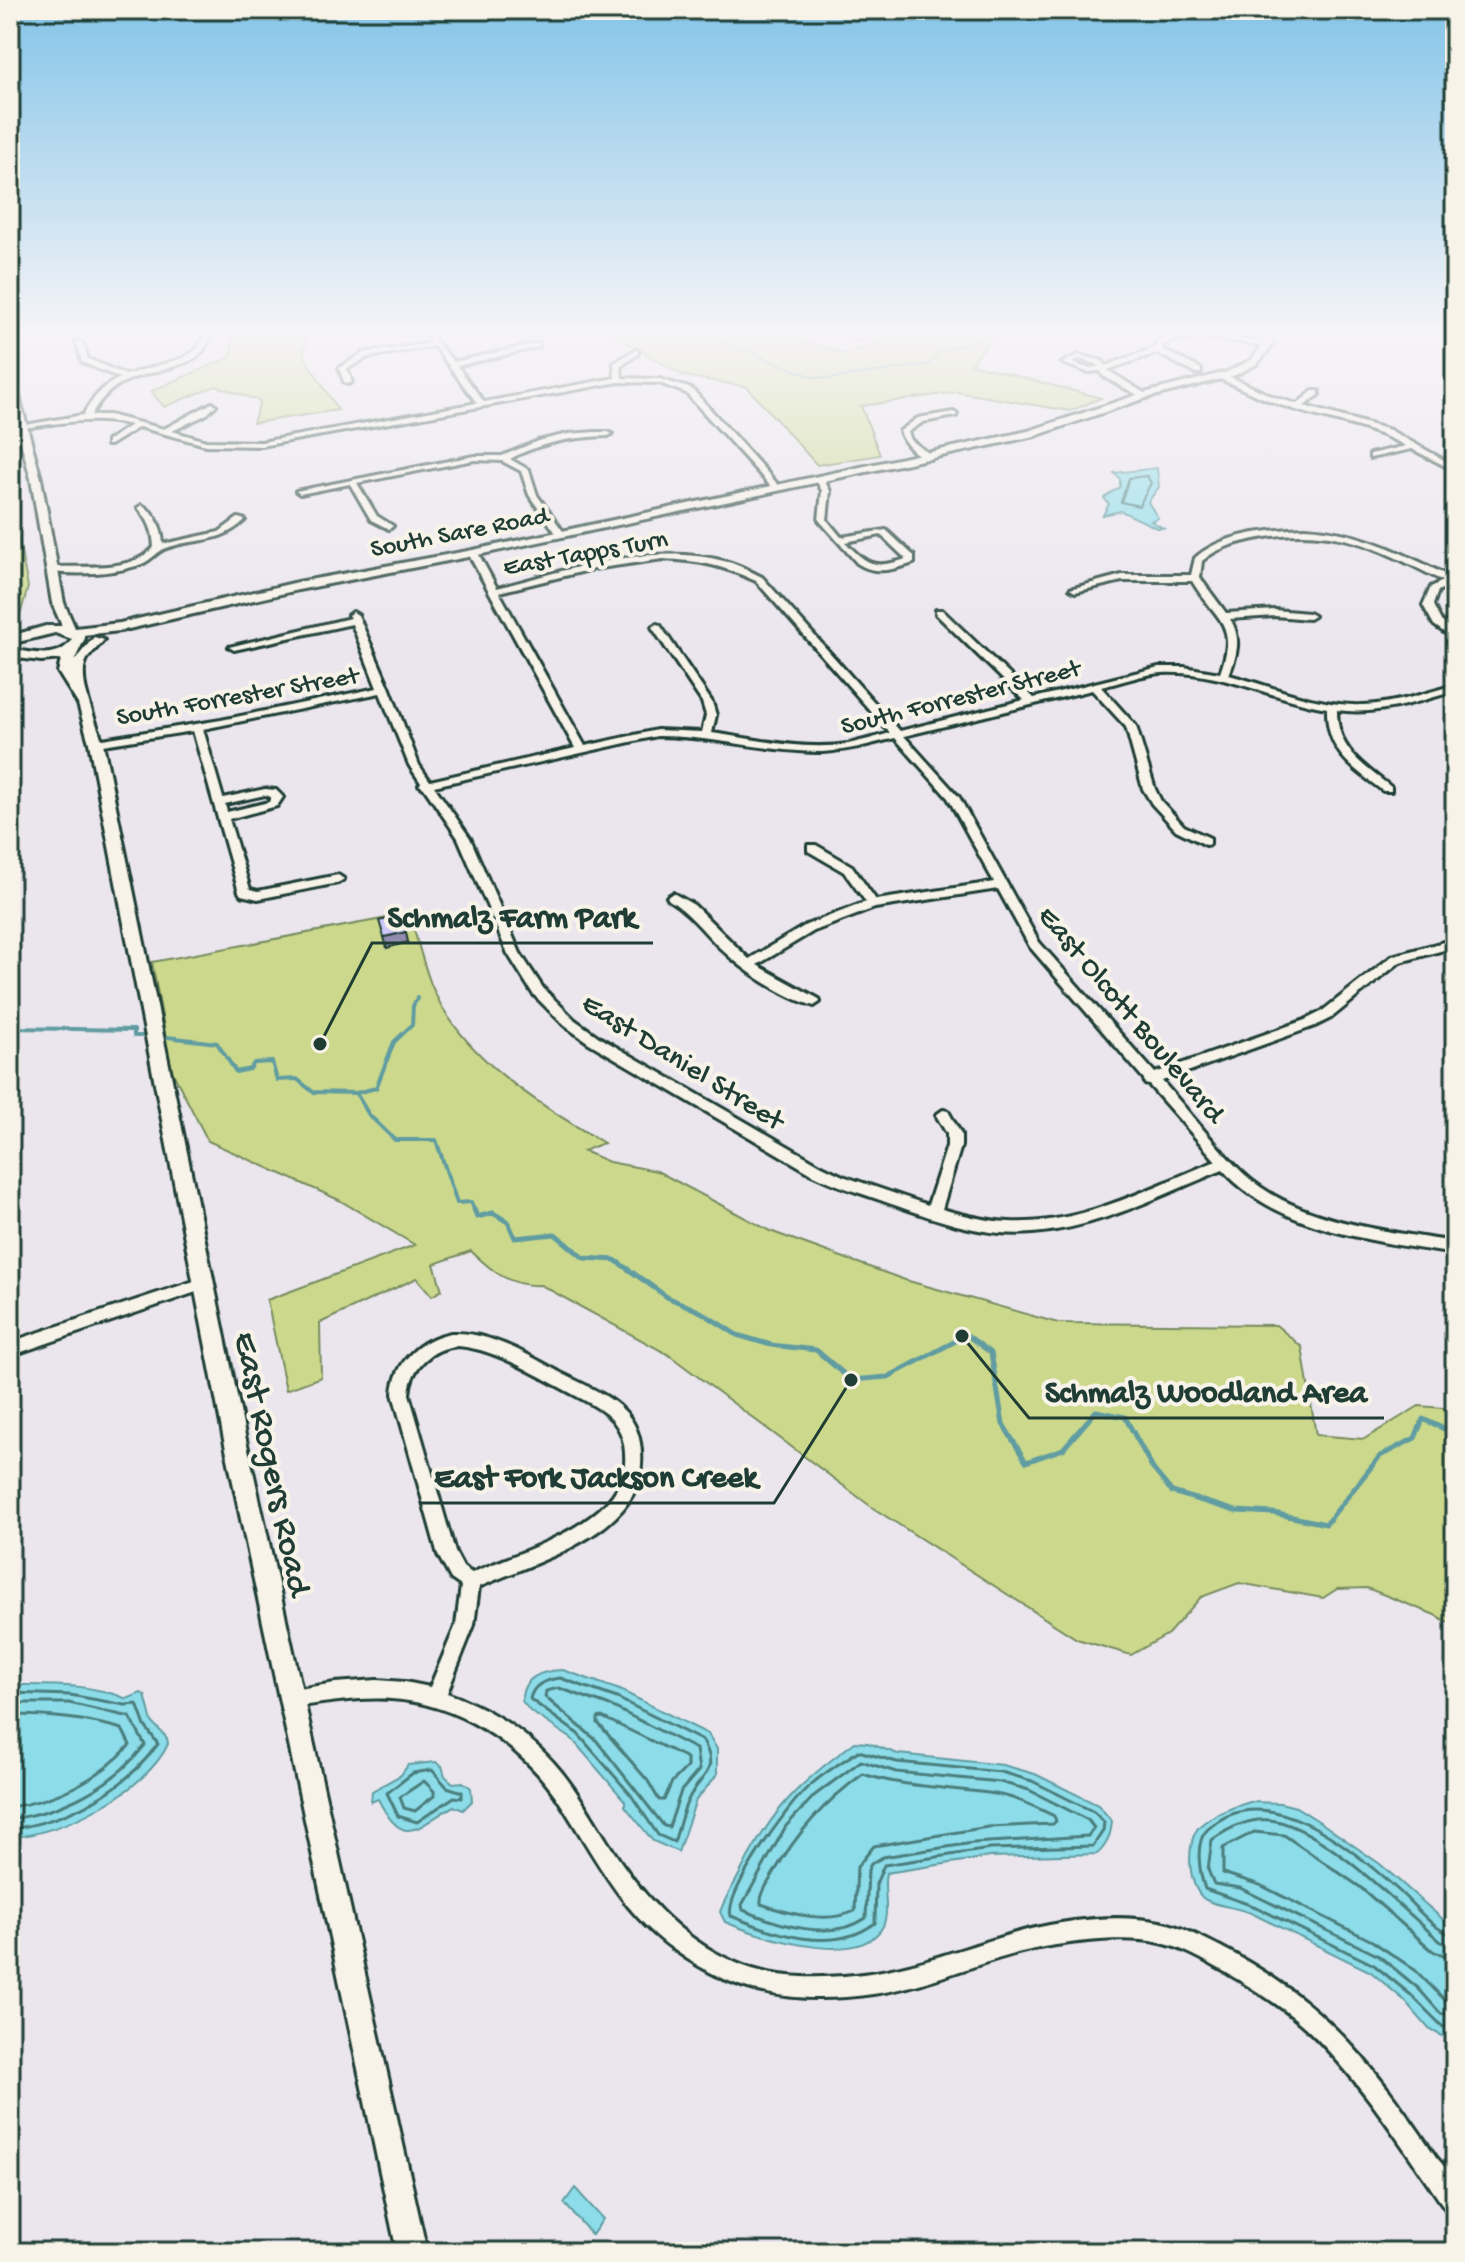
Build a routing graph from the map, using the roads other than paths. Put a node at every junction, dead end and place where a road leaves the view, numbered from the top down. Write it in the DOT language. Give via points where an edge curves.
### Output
graph roads {
  1 [pos="26,441"];
  2 [pos="112,441"];
  3 [pos="197,441"];
  4 [pos="281,441"];
  5 [pos="556,441"];
  6 [pos="734,441"];
  7 [pos="907,441"];
  8 [pos="1000,441"];
  9 [pos="1402,441"];
  10 [pos="110,443"];
  11 [pos="1414,446"];
  12 [pos="1373,456"];
  13 [pos="928,457"];
  14 [pos="504,459"];
  15 [pos="1455,469"];
  16 [pos="820,480"];
  17 [pos="352,481"];
  18 [pos="778,489"];
  19 [pos="300,491"];
  20 [pos="142,508"];
  21 [pos="241,520"];
  22 [pos="389,526"];
  23 [pos="561,534"];
  24 [pos="840,540"];
  25 [pos="160,547"];
  26 [pos="473,553"];
  27 [pos="55,574"];
  28 [pos="1195,578"];
  29 [pos="1452,579"];
  30 [pos="1075,589"];
  31 [pos="494,591"];
  32 [pos="58,603"];
  33 [pos="939,612"];
  34 [pos="1224,616"];
  35 [pos="1309,616"];
  36 [pos="151,620"];
  37 [pos="69,627"];
  38 [pos="657,627"];
  39 [pos="38,632"];
  40 [pos="1455,637"];
  41 [pos="10,640"];
  42 [pos="98,640"];
  43 [pos="234,647"];
  44 [pos="72,650"];
  45 [pos="10,653"];
  46 [pos="33,656"];
  47 [pos="1224,675"];
  48 [pos="1094,686"];
  49 [pos="1455,688"];
  50 [pos="385,689"];
  51 [pos="78,694"];
  52 [pos="1031,701"];
  53 [pos="1332,706"];
  54 [pos="197,727"];
  55 [pos="899,734"];
  56 [pos="706,736"];
  57 [pos="96,743"];
  58 [pos="581,749"];
  59 [pos="425,785"];
  60 [pos="1387,789"];
  61 [pos="218,802"];
  62 [pos="223,817"];
  63 [pos="1206,841"];
  64 [pos="812,848"];
  65 [pos="338,879"];
  66 [pos="1001,885"];
  67 [pos="673,897"];
  68 [pos="873,904"];
  69 [pos="1455,943"];
  70 [pos="748,965"];
  71 [pos="814,1002"];
  72 [pos="1150,1080"];
  73 [pos="943,1115"];
  74 [pos="1225,1163"];
  75 [pos="934,1210"];
  76 [pos="1455,1248"];
  77 [pos="203,1284"];
  78 [pos="10,1349"];
  79 [pos="471,1582"];
  80 [pos="293,1698"];
  81 [pos="435,1699"];
  82 [pos="1455,2203"];
  83 [pos="412,2252"];
  1 -- 27 [label="main road"];
  2 -- 10 [label="street"];
  3 -- 4 [label="street"];
  5 -- 14 [label="street" via="528,446"];
  6 -- 18 [label="street"];
  7 -- 13 [label="street"];
  8 -- 13 [label="main road, South Sare Road"];
  9 -- 11 [label="street"];
  11 -- 12 [label="street"];
  11 -- 15 [label="street"];
  13 -- 16 [label="main road, South Sare Road"];
  14 -- 17 [label="street" via="467,458"];
  14 -- 23 [label="street" via="525,470 533,495"];
  16 -- 18 [label="main road, South Sare Road"];
  16 -- 24 [label="street" via="826,491 823,520"];
  17 -- 19 [label="street"];
  17 -- 22 [label="street" via="374,518"];
  18 -- 23 [label="main road, South Sare Road"];
  20 -- 25 [label="street" via="151,514"];
  21 -- 25 [label="street" via="222,534"];
  23 -- 26 [label="main road, South Sare Road"];
  24 -- 24 [label="street" via="872,568 911,561 883,532"];
  25 -- 27 [label="street" via="138,563"];
  26 -- 31 [label="street"];
  26 -- 36 [label="main road, South Sare Road"];
  27 -- 32 [label="main road"];
  28 -- 29 [label="street" via="1198,560 1210,550 1307,529 1370,541"];
  28 -- 30 [label="street" via="1122,578"];
  28 -- 34 [label="street"];
  29 -- 40 [label="street" via="1434,589 1428,605 1437,623"];
  31 -- 55 [label="street, East Tapps Turn" via="652,557 697,557 736,566 768,586"];
  31 -- 58 [label="street"];
  32 -- 37 [label="main road"];
  32 -- 39 [label="main road"];
  33 -- 52 [label="street"];
  34 -- 35 [label="street"];
  34 -- 47 [label="street" via="1236,643"];
  36 -- 37 [label="main road, South Sare Road" via="113,628"];
  36 -- 42 [label="main road, South Sare Road"];
  37 -- 39 [label="main road, South Sare Road"];
  37 -- 44 [label="main road" via="79,638"];
  38 -- 56 [label="street" via="707,702 711,715"];
  39 -- 41 [label="main road"];
  39 -- 46 [label="main road" via="24,646"];
  42 -- 44 [label="main road, South Sare Road"];
  42 -- 51 [label="main road" via="76,668"];
  43 -- 50 [label="street, East Daniel Street" via="354,618"];
  44 -- 46 [label="main road, South Sare Road" via="48,658"];
  44 -- 51 [label="main road, East Rogers Road" via="63,669"];
  45 -- 46 [label="main road"];
  46 -- 51 [label="main road"];
  47 -- 48 [label="street, South Forrester Street" via="1159,670"];
  47 -- 53 [label="street, South Forrester Street"];
  48 -- 52 [label="street, South Forrester Street"];
  48 -- 63 [label="street" via="1131,726 1149,789 1163,813"];
  49 -- 53 [label="street, South Forrester Street" via="1378,708"];
  50 -- 54 [label="street, South Forrester Street"];
  50 -- 59 [label="street, East Daniel Street"];
  51 -- 57 [label="main road, East Rogers Road"];
  52 -- 55 [label="street, South Forrester Street"];
  53 -- 60 [label="street" via="1330,728 1336,742"];
  54 -- 57 [label="street, South Forrester Street"];
  54 -- 61 [label="street"];
  55 -- 56 [label="street, South Forrester Street" via="814,750"];
  55 -- 66 [label="street, East Olcott Boulevard" via="953,797"];
  56 -- 58 [label="street, South Forrester Street" via="657,733"];
  57 -- 77 [label="main road, East Rogers Road"];
  58 -- 59 [label="street, South Forrester Street"];
  59 -- 75 [label="street, East Daniel Street" via="464,838 525,972 570,1023 817,1170"];
  61 -- 62 [label="street"];
  61 -- 62 [label="street" via="265,792 277,797 273,804"];
  62 -- 65 [label="street" via="250,895"];
  64 -- 68 [label="street" via="842,863"];
  66 -- 68 [label="street"];
  66 -- 72 [label="street, East Olcott Boulevard" via="1034,944"];
  67 -- 70 [label="street" via="693,908"];
  68 -- 70 [label="street" via="810,928"];
  69 -- 72 [label="street" via="1396,959 1310,1023"];
  70 -- 71 [label="street"];
  72 -- 74 [label="street, East Olcott Boulevard"];
  73 -- 75 [label="street" via="954,1134 954,1146"];
  74 -- 75 [label="street, East Daniel Street" via="1058,1224 1009,1228"];
  74 -- 76 [label="street, East Olcott Boulevard" via="1248,1185 1310,1218"];
  77 -- 78 [label="street"];
  77 -- 80 [label="main road, East Rogers Road"];
  79 -- 79 [label="street" via="593,1528 619,1501 634,1454 627,1426 606,1404 484,1344 449,1340 433,1345 410,1364 401,1394 447,1555 457,1573"];
  79 -- 81 [label="street" via="465,1625"];
  80 -- 81 [label="street" via="386,1689"];
  80 -- 83 [label="main road, East Rogers Road"];
  81 -- 82 [label="street" via="480,1715 516,1739 553,1777 645,1911 675,1939 756,1980 833,1990 916,1977 1047,1935 1083,1932 1164,1933 1237,1968 1311,2018 1368,2081"];
}
